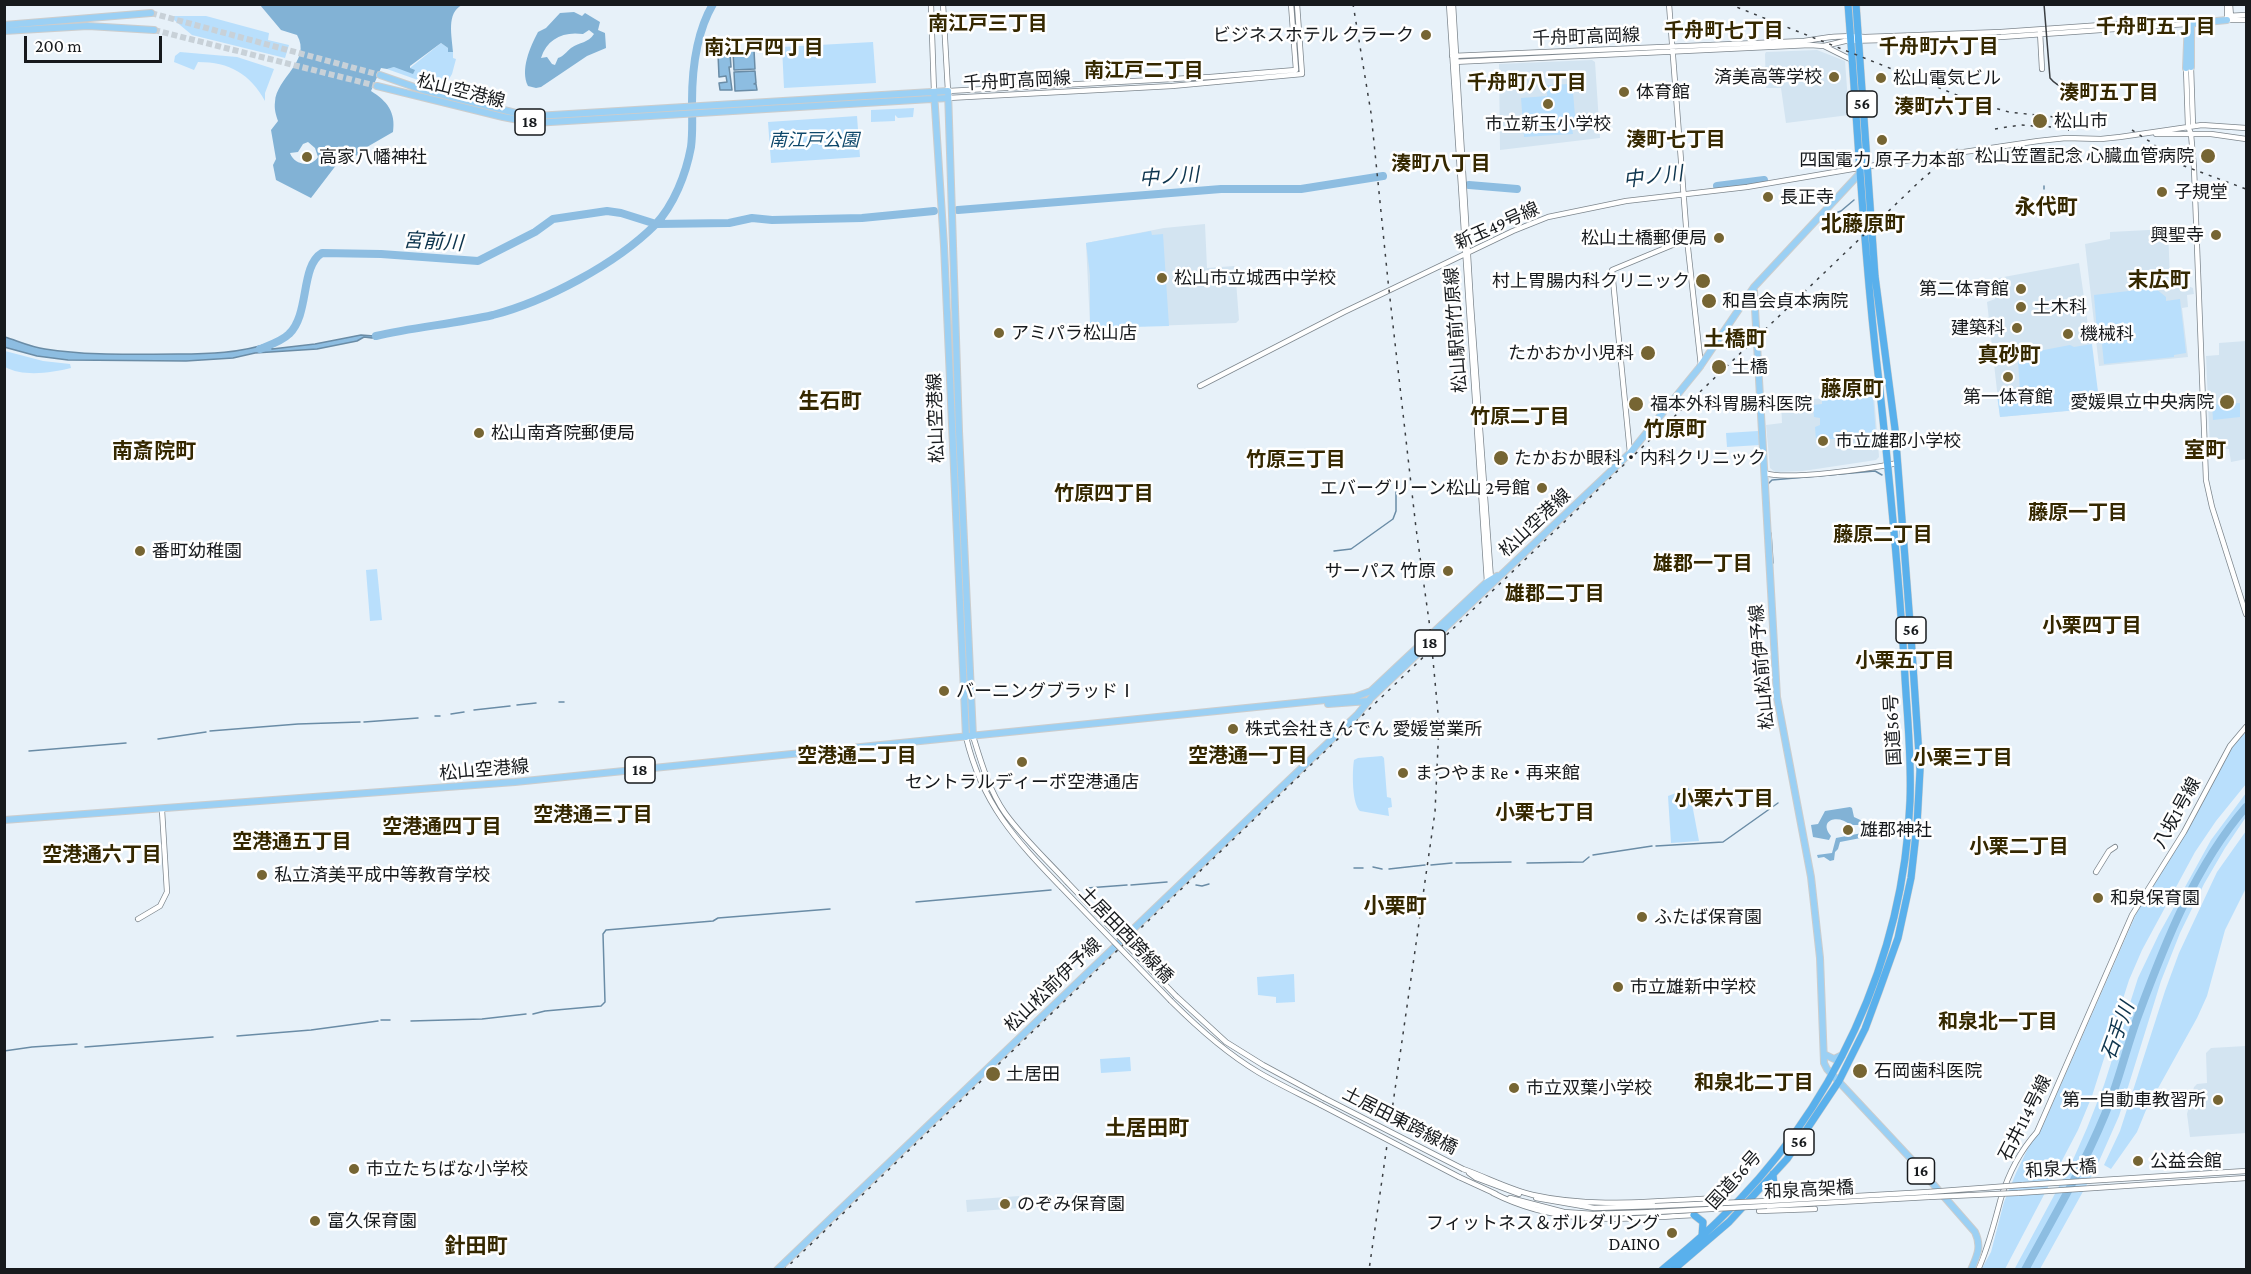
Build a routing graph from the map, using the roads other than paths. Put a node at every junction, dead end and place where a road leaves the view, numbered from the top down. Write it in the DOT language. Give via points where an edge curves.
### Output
graph roads {
  1 [pos="931,4"];
  2 [pos="944,4"];
  3 [pos="1291,4"];
  4 [pos="1297,4"];
  5 [pos="1451,4"];
  6 [pos="1669,4"];
  7 [pos="1848,4"];
  8 [pos="1856,4"];
  9 [pos="2229,4"];
  10 [pos="151,13"];
  11 [pos="2229,18"];
  12 [pos="2247,18"];
  13 [pos="2188,22"];
  14 [pos="4,25"];
  15 [pos="154,30"];
  16 [pos="4,32"];
  17 [pos="2040,32"];
  18 [pos="1854,39"];
  19 [pos="1824,46"];
  20 [pos="1672,49"];
  21 [pos="1454,59"];
  22 [pos="1852,60"];
  23 [pos="2188,67"];
  24 [pos="2042,69"];
  25 [pos="380,75"];
  26 [pos="1171,79"];
  27 [pos="377,86"];
  28 [pos="1172,86"];
  29 [pos="934,95"];
  30 [pos="948,95"];
  31 [pos="688,111"];
  32 [pos="2191,126"];
  33 [pos="2247,128"];
  34 [pos="2147,134"];
  35 [pos="2191,134"];
  36 [pos="2247,139"];
  37 [pos="1862,169"];
  38 [pos="1683,191"];
  39 [pos="1687,239"];
  40 [pos="1466,254"];
  41 [pos="1754,287"];
  42 [pos="1701,366"];
  43 [pos="1200,386"];
  44 [pos="1630,453"];
  45 [pos="1898,463"];
  46 [pos="1888,465"];
  47 [pos="1765,473"];
  48 [pos="1489,583"];
  49 [pos="2247,614"];
  50 [pos="1365,700"];
  51 [pos="1343,701"];
  52 [pos="1274,707"];
  53 [pos="2247,727"];
  54 [pos="969,736"];
  55 [pos="162,810"];
  56 [pos="4,820"];
  57 [pos="2115,847"];
  58 [pos="2096,872"];
  59 [pos="2132,915"];
  60 [pos="138,919"];
  61 [pos="1127,934"];
  62 [pos="1162,971"];
  63 [pos="1824,1054"];
  64 [pos="1843,1054"];
  65 [pos="1832,1075"];
  66 [pos="1839,1082"];
  67 [pos="1324,1098"];
  68 [pos="1321,1105"];
  69 [pos="1463,1169"];
  70 [pos="2247,1170"];
  71 [pos="1773,1174"];
  72 [pos="2247,1178"];
  73 [pos="1829,1192"];
  74 [pos="1493,1193"];
  75 [pos="1783,1194"];
  76 [pos="1928,1195"];
  77 [pos="1723,1198"];
  78 [pos="1655,1209"];
  79 [pos="1815,1209"];
  80 [pos="1759,1211"];
  81 [pos="1694,1215"];
  82 [pos="1702,1236"];
  83 [pos="777,1269"];
  84 [pos="1662,1269"];
  85 [pos="1673,1269"];
  86 [pos="1971,1269"];
  87 [pos="1978,1269"];
  1 -- 29 [label="street"];
  2 -- 30 [label="street"];
  3 -- 26 [label="street, 千舟町高岡線" via="1296,70"];
  4 -- 28 [label="street, 千舟町高岡線" via="1302,74"];
  5 -- 21 [label="street, 松山駅前竹原線"];
  6 -- 20 [label="street"];
  7 -- 18 [label="highway, 国道56号 / 56"];
  8 -- 18 [label="highway, 国道56号 / 56"];
  9 -- 11 [label="street"];
  10 -- 14 [label="main road"];
  11 -- 12 [label="street"];
  11 -- 13 [label="main road"];
  13 -- 17 [label="street, 千舟町高岡線"];
  13 -- 23 [label="main road"];
  15 -- 16 [label="main road" via="88,26"];
  17 -- 18 [label="street, 千舟町高岡線"];
  17 -- 24 [label="street"];
  18 -- 19 [label="street, 千舟町高岡線"];
  18 -- 20 [label="street, 千舟町高岡線" via="1823,36 1804,41"];
  18 -- 22 [label="highway, 国道56号 / 56"];
  18 -- 37 [label="highway, 国道56号 / 56"];
  19 -- 20 [label="street, 千舟町高岡線"];
  19 -- 22 [label="street"];
  20 -- 21 [label="street, 千舟町高岡線"];
  20 -- 38 [label="street"];
  21 -- 40 [label="street, 松山駅前竹原線"];
  22 -- 37 [label="highway, 国道56号 / 56"];
  23 -- 32 [label="street"];
  25 -- 31 [label="main road, 松山空港線 / 18" via="423,90 536,116"];
  26 -- 28 [label="street"];
  26 -- 30 [label="street, 千舟町高岡線"];
  27 -- 31 [label="main road, 松山空港線 / 18" via="534,123"];
  28 -- 30 [label="street, 千舟町高岡線"];
  29 -- 30 [label="main road, 松山空港線 / 18"];
  29 -- 31 [label="main road, 松山空港線 / 18"];
  29 -- 54 [label="main road, 松山空港線"];
  30 -- 54 [label="main road, 松山空港線"];
  32 -- 33 [label="street"];
  32 -- 34 [label="street"];
  32 -- 35 [label="street"];
  34 -- 35 [label="street"];
  34 -- 37 [label="street, 新玉49号線" via="2038,141"];
  35 -- 36 [label="street"];
  35 -- 49 [label="street" via="2206,480"];
  37 -- 38 [label="street, 新玉49号線" via="1747,187"];
  37 -- 41 [label="main road, 松山空港線 / 18"];
  37 -- 45 [label="highway, 国道56号 / 56"];
  37 -- 46 [label="highway, 国道56号 / 56" via="1868,283"];
  38 -- 39 [label="street"];
  38 -- 40 [label="street, 新玉49号線" via="1548,217"];
  39 -- 42 [label="street"];
  39 -- 44 [label="street" via="1612,270"];
  40 -- 43 [label="street, 新玉49号線"];
  40 -- 48 [label="street, 松山駅前竹原線"];
  41 -- 42 [label="main road, 松山空港線 / 18"];
  41 -- 47 [label="main road, 松山松前伊予線"];
  42 -- 44 [label="main road, 松山空港線 / 18"];
  44 -- 48 [label="main road, 松山空港線 / 18"];
  45 -- 46 [label="street"];
  45 -- 66 [label="highway, 国道56号 / 56" via="1920,770 1917,825 1898,938 1864,1029"];
  46 -- 47 [label="street" via="1793,475"];
  46 -- 64 [label="highway, 国道56号 / 56" via="1910,732 1909,825 1889,939"];
  47 -- 63 [label="main road, 松山松前伊予線" via="1777,697 1811,877 1820,958"];
  48 -- 50 [label="main road, 松山空港線 / 18"];
  50 -- 51 [label="main road, 18"];
  50 -- 51 [label="main road, 松山空港線 / 18"];
  50 -- 61 [label="main road, 松山松前伊予線" via="1349,722"];
  51 -- 52 [label="main road, 松山空港線 / 18"];
  51 -- 52 [label="main road, 松山空港線 / 18"];
  52 -- 54 [label="main road, 松山空港線 / 18"];
  53 -- 59 [label="street, 八坂1号線" via="2230,746 2184,832"];
  54 -- 55 [label="main road, 松山空港線 / 18" via="515,782"];
  54 -- 67 [label="street, 土居田西跨線橋, bridge" via="1005,812 1025,838 1176,996 1226,1042"];
  54 -- 68 [label="street, 土居田西跨線橋, bridge" via="979,779 991,804 1011,833 1061,887 1195,1026 1258,1072"];
  55 -- 56 [label="main road, 松山空港線 / 18"];
  55 -- 60 [label="street" via="167,892 160,906"];
  57 -- 58 [label="street"];
  59 -- 87 [label="street, 石井114号線" via="2037,1132 2017,1161"];
  61 -- 62 [label="street"];
  61 -- 83 [label="main road, 松山松前伊予線"];
  63 -- 64 [label="main road" via="1834,1059"];
  63 -- 65 [label="main road, 松山松前伊予線"];
  64 -- 65 [label="highway, 国道56号 / 56"];
  65 -- 66 [label="main road, 16"];
  65 -- 82 [label="highway, 国道56号 / 56" via="1798,1130 1758,1179"];
  66 -- 71 [label="highway, 国道56号 / 56"];
  66 -- 86 [label="main road, 16" via="1975,1232 1979,1246"];
  67 -- 69 [label="street, 土居田東跨線橋, bridge"];
  68 -- 74 [label="street, 土居田東跨線橋, bridge"];
  69 -- 77 [label="street" via="1522,1192 1574,1202"];
  69 -- 78 [label="street" via="1511,1192 1550,1202 1594,1208"];
  70 -- 76 [label="street, 和泉大橋, bridge"];
  71 -- 75 [label="highway" via="1774,1186"];
  71 -- 85 [label="highway, 国道56号 / 56" via="1729,1222"];
  72 -- 76 [label="street, 和泉大橋, bridge"];
  73 -- 75 [label="street"];
  74 -- 78 [label="street" via="1564,1212"];
  74 -- 81 [label="street" via="1546,1213 1576,1218 1616,1220"];
  76 -- 78 [label="street, 和泉高架橋, bridge"];
  79 -- 80 [label="street"];
  81 -- 82 [label="highway" via="1702,1222"];
  82 -- 84 [label="highway, 国道56号 / 56"];
}
